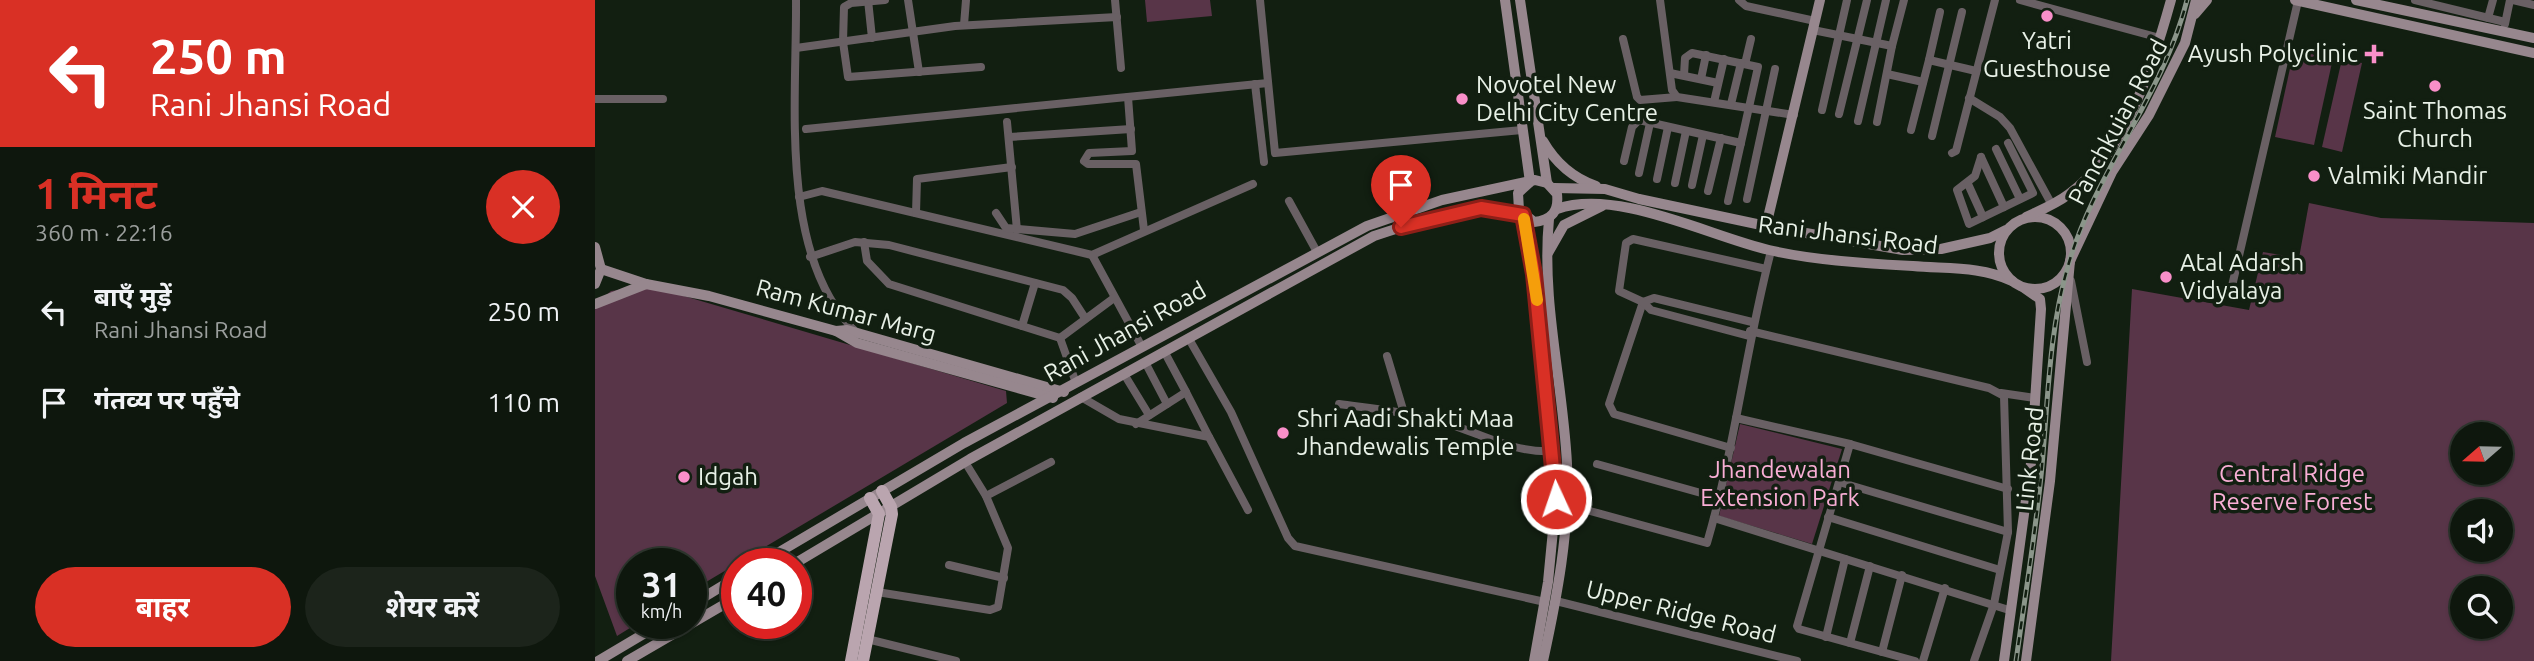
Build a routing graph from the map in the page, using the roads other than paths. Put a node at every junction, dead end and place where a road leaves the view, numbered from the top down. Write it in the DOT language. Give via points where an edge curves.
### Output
graph roads {
  1 [pos="796,0"];
  2 [pos="885,0"];
  3 [pos="908,0"];
  4 [pos="967,0"];
  5 [pos="1115,0"];
  6 [pos="1260,0"];
  7 [pos="1504,0"];
  8 [pos="1520,0"];
  9 [pos="1739,0"];
  10 [pos="1820,0"];
  11 [pos="1847,0"];
  12 [pos="1867,0"];
  13 [pos="1886,0"];
  14 [pos="1904,0"];
  15 [pos="1994,0"];
  16 [pos="2019,0"];
  17 [pos="2171,0"];
  18 [pos="2196,0"];
  19 [pos="2207,0"];
  20 [pos="2296,0"];
  21 [pos="2357,0"];
  22 [pos="2415,0"];
  23 [pos="2493,0"];
  24 [pos="2511,0"];
  25 [pos="868,1"];
  26 [pos="1663,1"];
  27 [pos="844,3"];
  28 [pos="2402,5"];
  29 [pos="2452,5"];
  30 [pos="2534,5"];
  31 [pos="1940,12"];
  32 [pos="1962,12"];
  33 [pos="1117,17"];
  34 [pos="2488,18"];
  35 [pos="2192,20"];
  36 [pos="2399,23"];
  37 [pos="964,26"];
  38 [pos="1814,26"];
  39 [pos="2504,28"];
  40 [pos="913,32"];
  41 [pos="1840,36"];
  42 [pos="872,38"];
  43 [pos="2160,38"];
  44 [pos="2534,38"];
  45 [pos="1623,39"];
  46 [pos="1751,39"];
  47 [pos="1857,39"];
  48 [pos="843,42"];
  49 [pos="1875,43"];
  50 [pos="1892,47"];
  51 [pos="796,48"];
  52 [pos="2534,53"];
  53 [pos="1706,55"];
  54 [pos="1724,59"];
  55 [pos="1929,60"];
  56 [pos="1743,63"];
  57 [pos="1949,64"];
  58 [pos="982,67"];
  59 [pos="1121,68"];
  60 [pos="1775,69"];
  61 [pos="1976,71"];
  62 [pos="919,72"];
  63 [pos="1670,73"];
  64 [pos="1887,74"];
  65 [pos="1684,75"];
  66 [pos="1701,79"];
  67 [pos="1923,82"];
  68 [pos="1268,83"];
  69 [pos="1718,83"];
  70 [pos="1255,84"];
  71 [pos="1128,97"];
  72 [pos="1677,97"];
  73 [pos="1969,98"];
  74 [pos="595,99"];
  75 [pos="663,99"];
  76 [pos="1714,102"];
  77 [pos="1731,104"];
  78 [pos="1748,106"];
  79 [pos="1765,110"];
  80 [pos="1822,110"];
  81 [pos="1839,114"];
  82 [pos="1794,115"];
  83 [pos="1858,121"];
  84 [pos="1007,122"];
  85 [pos="1877,122"];
  86 [pos="1650,123"];
  87 [pos="1668,127"];
  88 [pos="806,129"];
  89 [pos="1131,129"];
  90 [pos="1522,130"];
  91 [pos="1911,130"];
  92 [pos="1686,131"];
  93 [pos="1703,135"];
  94 [pos="1932,135"];
  95 [pos="1540,136"];
  96 [pos="1009,137"];
  97 [pos="1721,138"];
  98 [pos="2012,141"];
  99 [pos="1741,143"];
  100 [pos="1996,149"];
  101 [pos="1952,153"];
  102 [pos="1981,156"];
  103 [pos="1624,161"];
  104 [pos="1263,162"];
  105 [pos="1012,167"];
  106 [pos="1639,173"];
  107 [pos="1657,178"];
  108 [pos="1529,182"];
  109 [pos="1675,183"];
  110 [pos="1253,184"];
  111 [pos="1968,184"];
  112 [pos="1551,185"];
  113 [pos="1692,185"];
  114 [pos="1605,189"];
  115 [pos="1708,191"];
  116 [pos="799,197"];
  117 [pos="2020,199"];
  118 [pos="1747,200"];
  119 [pos="1289,201"];
  120 [pos="1728,201"];
  121 [pos="1604,205"];
  122 [pos="2052,205"];
  123 [pos="2004,207"];
  124 [pos="1557,209"];
  125 [pos="1142,212"];
  126 [pos="916,213"];
  127 [pos="996,213"];
  128 [pos="1523,215"];
  129 [pos="1983,217"];
  130 [pos="2026,217"];
  131 [pos="1549,219"];
  132 [pos="1766,226"];
  133 [pos="1017,230"];
  134 [pos="1144,230"];
  135 [pos="2006,230"];
  136 [pos="864,242"];
  137 [pos="595,247"];
  138 [pos="1317,251"];
  139 [pos="1771,251"];
  140 [pos="1093,255"];
  141 [pos="810,257"];
  142 [pos="1546,258"];
  143 [pos="2070,261"];
  144 [pos="1766,269"];
  145 [pos="598,275"];
  146 [pos="2012,281"];
  147 [pos="1035,283"];
  148 [pos="646,284"];
  149 [pos="2232,286"];
  150 [pos="2024,288"];
  151 [pos="1114,298"];
  152 [pos="1643,302"];
  153 [pos="595,303"];
  154 [pos="1085,318"];
  155 [pos="1023,326"];
  156 [pos="1751,330"];
  157 [pos="836,331"];
  158 [pos="856,332"];
  159 [pos="1060,338"];
  160 [pos="1189,339"];
  161 [pos="1142,347"];
  162 [pos="1164,351"];
  163 [pos="1387,356"];
  164 [pos="1145,362"];
  165 [pos="2087,362"];
  166 [pos="1124,374"];
  167 [pos="1076,383"];
  168 [pos="1186,392"];
  169 [pos="2001,393"];
  170 [pos="1055,394"];
  171 [pos="1081,397"];
  172 [pos="2035,398"];
  173 [pos="1070,403"];
  174 [pos="1167,404"];
  175 [pos="1339,404"];
  176 [pos="1404,413"];
  177 [pos="1149,415"];
  178 [pos="1736,418"];
  179 [pos="1136,424"];
  180 [pos="1558,434"];
  181 [pos="1209,437"];
  182 [pos="1850,444"];
  183 [pos="1731,448"];
  184 [pos="1554,451"];
  185 [pos="965,461"];
  186 [pos="1051,462"];
  187 [pos="1597,464"];
  188 [pos="1839,482"];
  189 [pos="2008,489"];
  190 [pos="882,491"];
  191 [pos="986,496"];
  192 [pos="870,498"];
  193 [pos="1719,498"];
  194 [pos="891,507"];
  195 [pos="1248,510"];
  196 [pos="1590,511"];
  197 [pos="879,514"];
  198 [pos="1828,517"];
  199 [pos="1714,518"];
  200 [pos="2008,531"];
  201 [pos="786,548"];
  202 [pos="1817,551"];
  203 [pos="812,553"];
  204 [pos="1845,559"];
  205 [pos="949,565"];
  206 [pos="1870,566"];
  207 [pos="2000,570"];
  208 [pos="1902,575"];
  209 [pos="1004,578"];
  210 [pos="1945,588"];
  211 [pos="877,592"];
  212 [pos="1550,602"];
  213 [pos="1994,604"];
  214 [pos="721,606"];
  215 [pos="2009,610"];
  216 [pos="1826,637"];
  217 [pos="635,639"];
  218 [pos="867,639"];
  219 [pos="1850,643"];
  220 [pos="1882,652"];
  221 [pos="598,661"];
  222 [pos="627,661"];
  223 [pos="851,661"];
  224 [pos="863,661"];
  225 [pos="956,661"];
  226 [pos="1534,661"];
  227 [pos="1543,661"];
  228 [pos="1797,661"];
  229 [pos="1916,661"];
  230 [pos="1923,661"];
  231 [pos="1974,661"];
  232 [pos="2004,661"];
  233 [pos="2026,661"];
  1 -- 51 [label="street"];
  2 -- 25 [label="street"];
  3 -- 40 [label="street"];
  4 -- 37 [label="street"];
  5 -- 33 [label="street"];
  6 -- 68 [label="street"];
  7 -- 90 [label="main road"];
  8 -- 95 [label="main road"];
  9 -- 38 [label="street"];
  10 -- 38 [label="main road"];
  11 -- 41 [label="street"];
  12 -- 47 [label="street"];
  13 -- 49 [label="street"];
  14 -- 50 [label="street"];
  15 -- 61 [label="street"];
  16 -- 43 [label="street"];
  17 -- 43 [label="main road, Panchkuian Road"];
  18 -- 35 [label="main road, Panchkuian Road"];
  19 -- 35 [label="main road"];
  20 -- 36 [label="main road"];
  20 -- 149 [label="street"];
  21 -- 28 [label="main road"];
  22 -- 29 [label="street"];
  23 -- 34 [label="street"];
  24 -- 30 [label="street"];
  24 -- 39 [label="street"];
  25 -- 27 [label="street"];
  25 -- 42 [label="street"];
  26 -- 63 [label="street"];
  27 -- 48 [label="street"];
  28 -- 36 [label="main road"];
  28 -- 39 [label="main road"];
  29 -- 34 [label="street"];
  31 -- 55 [label="street"];
  32 -- 57 [label="street"];
  33 -- 37 [label="street"];
  33 -- 59 [label="street"];
  34 -- 39 [label="street"];
  35 -- 143 [label="main road, Panchkuian Road" via="2149,115 2112,172"];
  36 -- 52 [label="main road"];
  37 -- 40 [label="street"];
  38 -- 41 [label="street"];
  38 -- 82 [label="main road"];
  39 -- 44 [label="main road"];
  40 -- 42 [label="street"];
  40 -- 62 [label="street"];
  41 -- 47 [label="street"];
  41 -- 80 [label="street"];
  42 -- 48 [label="street"];
  43 -- 122 [label="main road, Panchkuian Road" via="2135,107 2097,166"];
  45 -- 72 [label="street" via="1637,97"];
  46 -- 56 [label="street"];
  47 -- 49 [label="street"];
  47 -- 81 [label="street"];
  48 -- 51 [label="street"];
  48 -- 62 [label="street" via="845,70 851,79"];
  49 -- 50 [label="street"];
  49 -- 83 [label="street"];
  50 -- 64 [label="street"];
  51 -- 116 [label="street"];
  53 -- 54 [label="street"];
  53 -- 65 [label="street" via="1689,54"];
  53 -- 66 [label="street"];
  54 -- 56 [label="street"];
  54 -- 69 [label="street"];
  55 -- 57 [label="street"];
  55 -- 67 [label="street"];
  56 -- 77 [label="street"];
  56 -- 78 [label="street" via="1758,67"];
  57 -- 61 [label="street"];
  57 -- 94 [label="street"];
  58 -- 62 [label="street"];
  60 -- 79 [label="street"];
  61 -- 73 [label="street"];
  63 -- 65 [label="street"];
  63 -- 72 [label="street"];
  64 -- 67 [label="street"];
  64 -- 85 [label="street"];
  65 -- 66 [label="street"];
  66 -- 69 [label="street"];
  67 -- 91 [label="street"];
  68 -- 70 [label="street"];
  68 -- 90 [label="street" via="1275,153"];
  69 -- 76 [label="street"];
  70 -- 71 [label="street"];
  70 -- 104 [label="street"];
  71 -- 88 [label="street"];
  71 -- 89 [label="street"];
  72 -- 76 [label="street"];
  73 -- 98 [label="street" via="2000,117"];
  73 -- 101 [label="street"];
  74 -- 75 [label="street"];
  76 -- 77 [label="street"];
  77 -- 78 [label="street"];
  78 -- 79 [label="street"];
  78 -- 99 [label="street"];
  79 -- 82 [label="street"];
  79 -- 118 [label="street"];
  82 -- 132 [label="main road"];
  84 -- 96 [label="street"];
  86 -- 87 [label="street"];
  86 -- 103 [label="street" via="1639,120 1633,124"];
  86 -- 106 [label="street"];
  87 -- 92 [label="street"];
  87 -- 107 [label="street"];
  89 -- 96 [label="street"];
  89 -- 125 [label="street" via="1132,151 1089,153 1084,162 1136,164"];
  90 -- 108 [label="main road"];
  92 -- 93 [label="street"];
  92 -- 109 [label="street"];
  93 -- 97 [label="street"];
  93 -- 113 [label="street"];
  95 -- 112 [label="main road"];
  95 -- 114 [label="main road" via="1568,171"];
  96 -- 105 [label="street"];
  97 -- 99 [label="street"];
  97 -- 115 [label="street"];
  98 -- 100 [label="street"];
  98 -- 117 [label="street" via="2033,193"];
  98 -- 122 [label="street"];
  99 -- 120 [label="street"];
  100 -- 102 [label="street"];
  100 -- 117 [label="street"];
  102 -- 111 [label="street" via="1978,171"];
  102 -- 123 [label="street"];
  105 -- 126 [label="street" via="917,179"];
  105 -- 133 [label="street"];
  108 -- 112 [label="main road"];
  108 -- 128 [label="main road" via="1517,198"];
  108 -- 138 [label="main road, Rani Jhansi Road" via="1398,213"];
  110 -- 134 [label="street"];
  111 -- 129 [label="street"];
  111 -- 129 [label="street" via="1957,190 1969,224"];
  112 -- 114 [label="main road, Rani Jhansi Road"];
  112 -- 124 [label="main road"];
  114 -- 132 [label="main road, Rani Jhansi Road"];
  116 -- 126 [label="street" via="821,191"];
  116 -- 141 [label="street"];
  117 -- 123 [label="street"];
  119 -- 138 [label="street"];
  121 -- 124 [label="main road, Rani Jhansi Road" via="1575,202"];
  121 -- 139 [label="main road, Rani Jhansi Road"];
  121 -- 142 [label="main road" via="1564,225"];
  122 -- 130 [label="main road, Panchkuian Road"];
  123 -- 129 [label="street"];
  124 -- 131 [label="main road"];
  125 -- 133 [label="street" via="1075,234"];
  125 -- 134 [label="street"];
  126 -- 140 [label="street"];
  127 -- 133 [label="street" via="1000,224"];
  128 -- 131 [label="main road" via="1535,222"];
  128 -- 160 [label="main road, Rani Jhansi Road" via="1481,208 1374,236"];
  128 -- 180 [label="main road"];
  130 -- 135 [label="main road"];
  130 -- 143 [label="main road" via="2044,217 2060,226 2070,241"];
  131 -- 142 [label="main road"];
  132 -- 135 [label="main road, Rani Jhansi Road" via="1903,250 1941,249"];
  134 -- 140 [label="street"];
  135 -- 146 [label="main road" via="1999,245 1999,261"];
  136 -- 141 [label="street"];
  136 -- 147 [label="street"];
  136 -- 155 [label="street" via="867,261 889,284"];
  137 -- 145 [label="main road"];
  138 -- 161 [label="main road, Rani Jhansi Road"];
  139 -- 144 [label="street"];
  139 -- 146 [label="main road, Rani Jhansi Road" via="1901,266 1990,270"];
  140 -- 151 [label="street"];
  141 -- 158 [label="street" via="828,297"];
  142 -- 180 [label="main road"];
  143 -- 150 [label="main road" via="2054,285"];
  143 -- 165 [label="street"];
  143 -- 233 [label="main road, Link Road" via="2050,481"];
  144 -- 152 [label="street" via="1629,239 1618,289"];
  144 -- 156 [label="street"];
  145 -- 148 [label="main road, Ram Kumar Marg"];
  146 -- 150 [label="main road"];
  147 -- 154 [label="street" via="1063,290"];
  147 -- 155 [label="street"];
  148 -- 153 [label="main road"];
  148 -- 157 [label="main road, Ram Kumar Marg"];
  150 -- 172 [label="main road, Link Road" via="2042,302"];
  151 -- 154 [label="street"];
  151 -- 161 [label="street"];
  152 -- 156 [label="street" via="1651,310"];
  152 -- 156 [label="street" via="1654,298"];
  152 -- 183 [label="street" via="1609,404 1611,410"];
  154 -- 159 [label="street"];
  155 -- 159 [label="street"];
  156 -- 169 [label="street"];
  156 -- 178 [label="street"];
  157 -- 158 [label="main road, Ram Kumar Marg"];
  157 -- 170 [label="main road" via="857,343"];
  158 -- 170 [label="main road, Ram Kumar Marg"];
  159 -- 167 [label="street"];
  160 -- 162 [label="main road, Rani Jhansi Road"];
  160 -- 212 [label="street, Upper Ridge Road" via="1231,412 1295,546"];
  161 -- 167 [label="main road, Rani Jhansi Road"];
  162 -- 164 [label="main road, Rani Jhansi Road"];
  162 -- 168 [label="street"];
  163 -- 176 [label="street"];
  164 -- 166 [label="main road, Rani Jhansi Road"];
  164 -- 174 [label="street"];
  166 -- 171 [label="main road, Rani Jhansi Road"];
  166 -- 177 [label="street"];
  167 -- 170 [label="main road, Rani Jhansi Road"];
  168 -- 174 [label="street"];
  168 -- 181 [label="street"];
  169 -- 172 [label="street"];
  169 -- 189 [label="street" via="2006,407"];
  170 -- 171 [label="main road, Ram Kumar Marg"];
  170 -- 173 [label="main road"];
  170 -- 190 [label="main road, Rani Jhansi Road"];
  171 -- 173 [label="main road, Rani Jhansi Road"];
  171 -- 179 [label="street" via="1098,410"];
  172 -- 215 [label="main road, Link Road" via="2031,463"];
  173 -- 185 [label="main road, Rani Jhansi Road"];
  174 -- 177 [label="street"];
  175 -- 176 [label="street"];
  176 -- 184 [label="street" via="1504,445"];
  177 -- 179 [label="street"];
  178 -- 182 [label="street"];
  178 -- 183 [label="street"];
  179 -- 181 [label="street"];
  180 -- 184 [label="main road"];
  180 -- 212 [label="main road" via="1567,504"];
  181 -- 195 [label="street"];
  182 -- 188 [label="street"];
  182 -- 189 [label="street"];
  183 -- 193 [label="street"];
  184 -- 212 [label="main road"];
  185 -- 191 [label="street"];
  185 -- 194 [label="main road, Rani Jhansi Road"];
  186 -- 191 [label="street"];
  187 -- 193 [label="street"];
  188 -- 198 [label="street"];
  188 -- 200 [label="street"];
  189 -- 200 [label="street"];
  190 -- 192 [label="main road, Rani Jhansi Road"];
  190 -- 194 [label="main road"];
  191 -- 209 [label="street" via="1008,548"];
  192 -- 197 [label="main road"];
  192 -- 201 [label="main road, Rani Jhansi Road"];
  193 -- 199 [label="street"];
  194 -- 197 [label="main road, Rani Jhansi Road"];
  194 -- 211 [label="main road"];
  196 -- 199 [label="street" via="1707,543"];
  197 -- 203 [label="main road, Rani Jhansi Road"];
  197 -- 223 [label="main road"];
  198 -- 202 [label="street"];
  198 -- 207 [label="street"];
  199 -- 202 [label="street"];
  200 -- 207 [label="street"];
  202 -- 204 [label="street"];
  202 -- 216 [label="street" via="1797,626"];
  204 -- 206 [label="street"];
  204 -- 216 [label="street"];
  205 -- 209 [label="street"];
  206 -- 208 [label="street"];
  206 -- 219 [label="street"];
  207 -- 213 [label="street"];
  208 -- 210 [label="street"];
  208 -- 220 [label="street"];
  209 -- 211 [label="street" via="998,607 990,610"];
  210 -- 213 [label="street"];
  210 -- 230 [label="street"];
  211 -- 218 [label="main road"];
  212 -- 226 [label="main road"];
  212 -- 227 [label="main road"];
  212 -- 228 [label="street, Upper Ridge Road"];
  213 -- 215 [label="street"];
  213 -- 231 [label="street"];
  214 -- 222 [label="main road"];
  215 -- 232 [label="main road, Link Road"];
  216 -- 219 [label="street"];
  217 -- 221 [label="main road"];
  218 -- 224 [label="main road"];
  218 -- 225 [label="street"];
  219 -- 220 [label="street"];
  220 -- 229 [label="street"];
}
